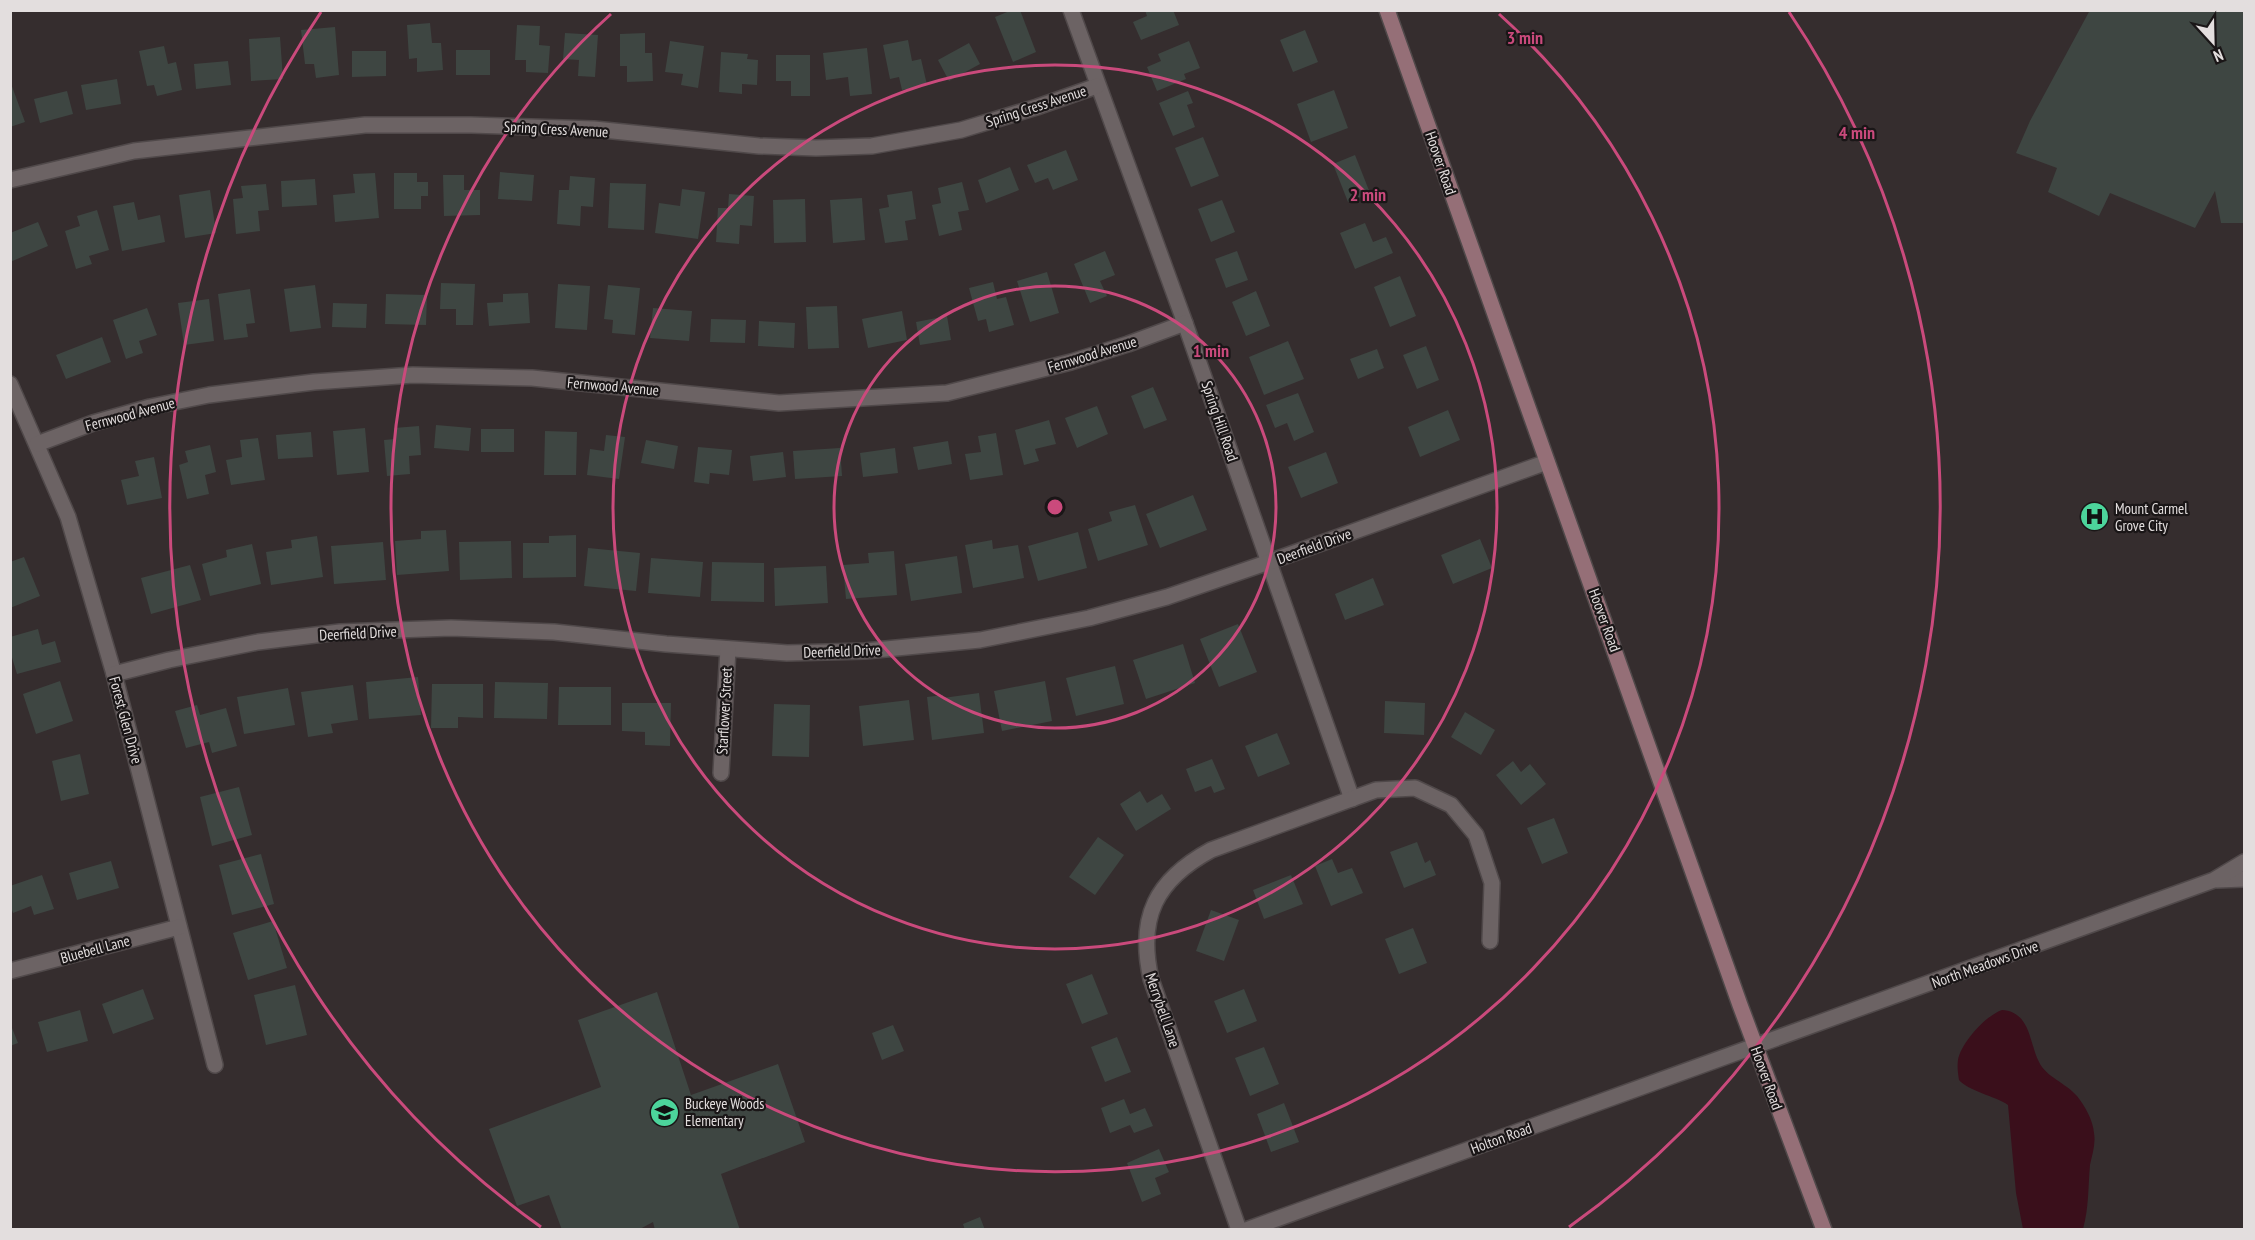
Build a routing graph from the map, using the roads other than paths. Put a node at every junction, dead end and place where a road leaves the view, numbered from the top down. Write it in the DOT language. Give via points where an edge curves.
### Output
graph roads {
  1 [pos="1071,10"];
  2 [pos="1387,10"];
  3 [pos="1097,86"];
  4 [pos="10,180"];
  5 [pos="1185,322"];
  6 [pos="10,384"];
  7 [pos="37,444"];
  8 [pos="1547,462"];
  9 [pos="1269,562"];
  10 [pos="728,649"];
  11 [pos="114,674"];
  12 [pos="721,773"];
  13 [pos="1352,799"];
  14 [pos="2244,862"];
  15 [pos="2244,879"];
  16 [pos="2214,880"];
  17 [pos="179,927"];
  18 [pos="1490,940"];
  19 [pos="10,971"];
  20 [pos="1756,1046"];
  21 [pos="215,1065"];
  22 [pos="1239,1230"];
  23 [pos="1246,1230"];
  24 [pos="1824,1230"];
  1 -- 3 [label="street, Spring Hill Road"];
  2 -- 8 [label="main road, Hoover Road"];
  3 -- 4 [label="street, Spring Cress Avenue" via="961,130 872,146 759,147 594,129 365,125 134,151"];
  3 -- 5 [label="street, Spring Hill Road"];
  5 -- 7 [label="street, Fernwood Avenue" via="1071,362 947,393 779,403 532,378 413,375 209,395 104,420"];
  5 -- 9 [label="street, Spring Hill Road"];
  6 -- 7 [label="street, Forest Glen Drive"];
  7 -- 11 [label="street, Forest Glen Drive" via="68,517"];
  8 -- 9 [label="street, Deerfield Drive"];
  8 -- 20 [label="main road, Hoover Road"];
  9 -- 10 [label="street, Deerfield Drive" via="1167,597 980,640 865,651 787,653"];
  9 -- 13 [label="street, Spring Hill Road"];
  10 -- 11 [label="street, Deerfield Drive" via="554,632 451,628 340,632 247,644"];
  10 -- 12 [label="street, Starflower Street"];
  11 -- 17 [label="street, Forest Glen Drive"];
  13 -- 18 [label="street, Merrybell Lane" via="1376,790 1415,788 1450,805 1476,835 1492,883"];
  13 -- 22 [label="street, Merrybell Lane" via="1211,850 1189,862 1169,880 1154,903 1147,927 1145,953 1151,979"];
  14 -- 16 [label="street, North Meadows Drive"];
  15 -- 16 [label="street, North Meadows Drive"];
  16 -- 20 [label="street, North Meadows Drive"];
  17 -- 19 [label="street, Bluebell Lane"];
  17 -- 21 [label="street, Forest Glen Drive"];
  20 -- 23 [label="street, Holton Road"];
  20 -- 24 [label="main road, Hoover Road"];
}
